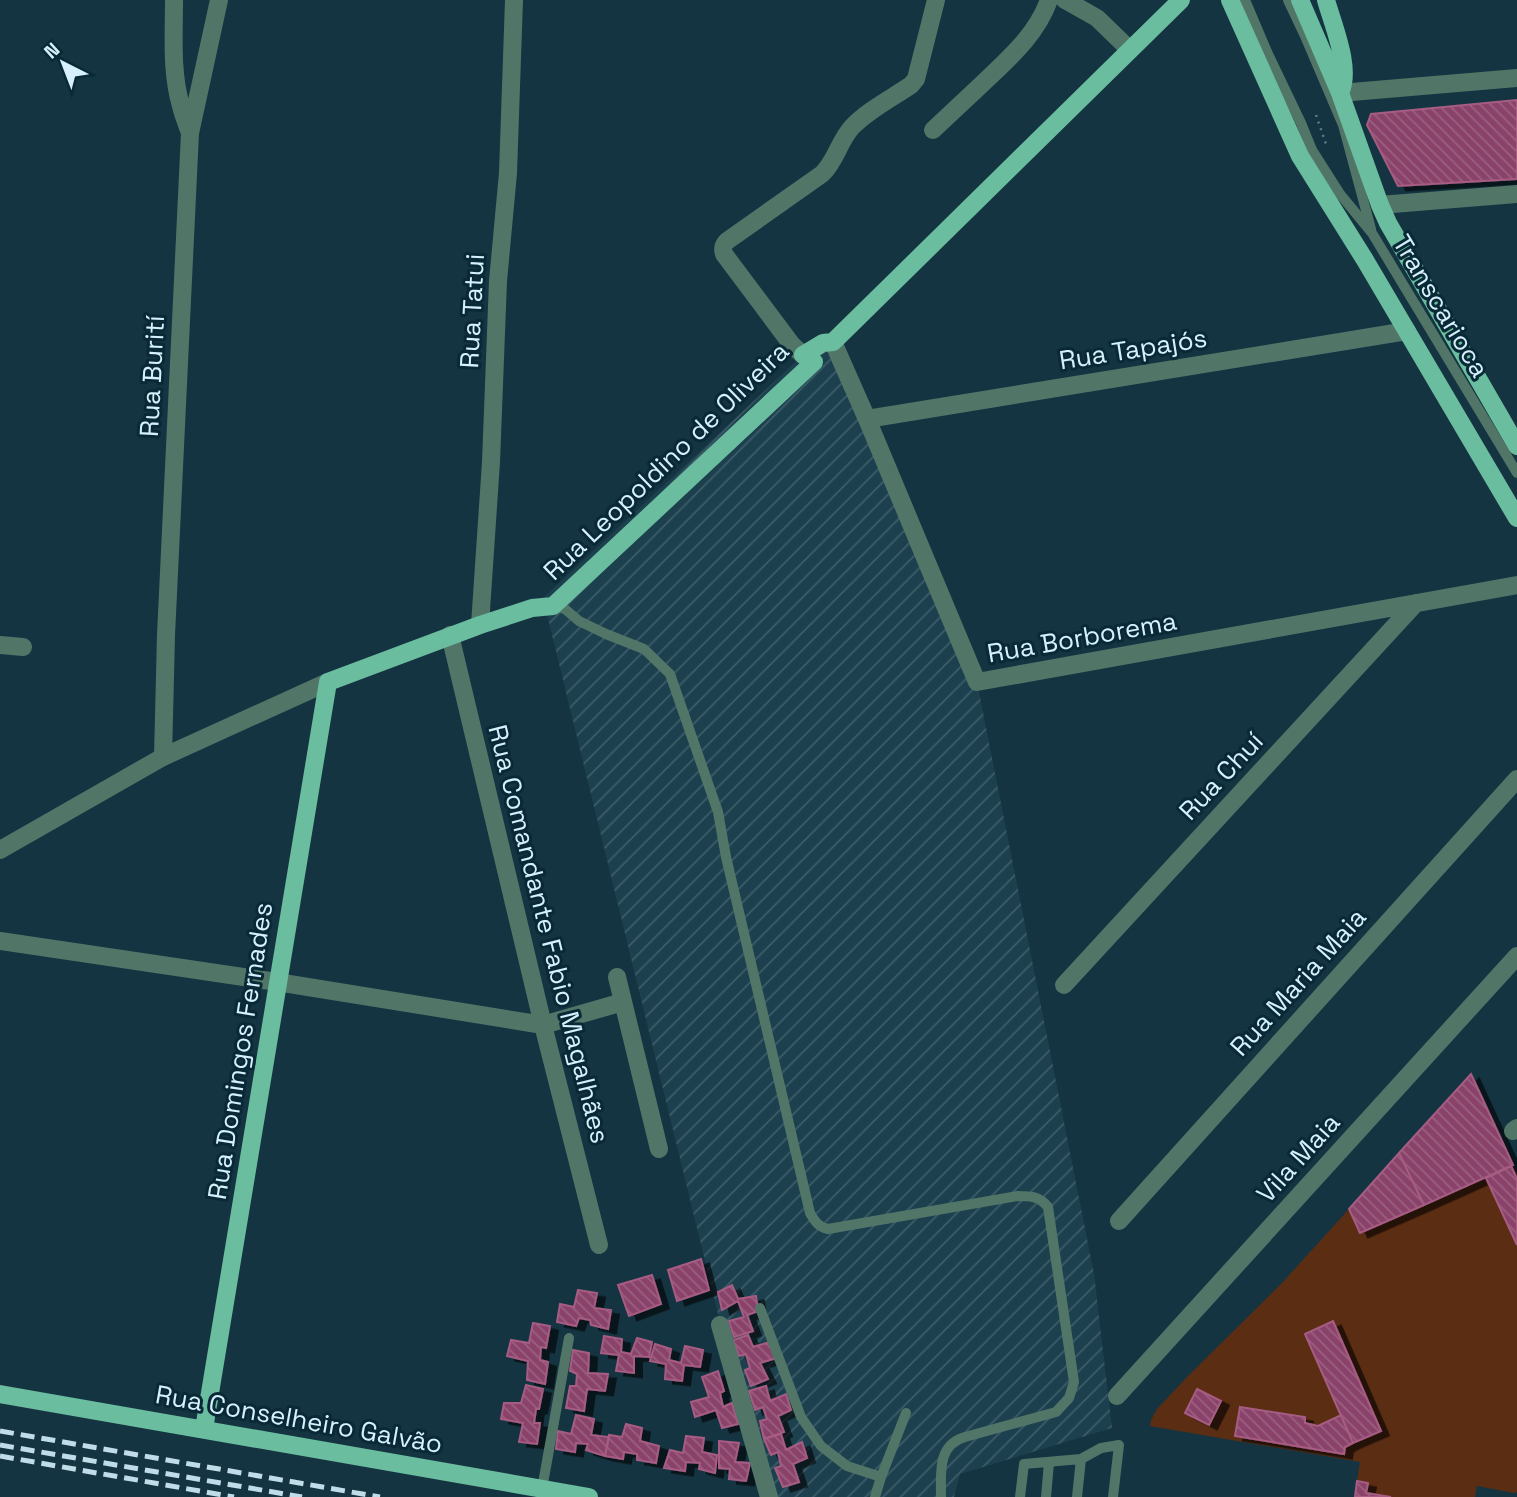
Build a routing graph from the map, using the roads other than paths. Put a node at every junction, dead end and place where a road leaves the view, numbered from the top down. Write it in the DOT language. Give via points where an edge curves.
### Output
graph roads {
  1 [pos="174,0"];
  2 [pos="219,0"];
  3 [pos="514,0"];
  4 [pos="936,0"];
  5 [pos="1049,0"];
  6 [pos="1065,0"];
  7 [pos="1181,0"];
  8 [pos="1230,0"];
  9 [pos="1245,0"];
  10 [pos="1288,0"];
  11 [pos="1300,0"];
  12 [pos="1326,0"];
  13 [pos="1130,50"];
  14 [pos="1517,78"];
  15 [pos="1340,93"];
  16 [pos="933,130"];
  17 [pos="190,133"];
  18 [pos="1517,194"];
  19 [pos="1380,205"];
  20 [pos="1372,233"];
  21 [pos="1407,331"];
  22 [pos="833,342"];
  23 [pos="803,355"];
  24 [pos="867,419"];
  25 [pos="1517,446"];
  26 [pos="1517,473"];
  27 [pos="1517,518"];
  28 [pos="1517,585"];
  29 [pos="1416,603"];
  30 [pos="553,606"];
  31 [pos="480,625"];
  32 [pos="450,635"];
  33 [pos="0,645"];
  34 [pos="23,647"];
  35 [pos="328,682"];
  36 [pos="163,757"];
  37 [pos="1517,779"];
  38 [pos="0,850"];
  39 [pos="0,941"];
  40 [pos="1517,956"];
  41 [pos="617,977"];
  42 [pos="277,982"];
  43 [pos="1064,985"];
  44 [pos="624,1002"];
  45 [pos="543,1025"];
  46 [pos="659,1149"];
  47 [pos="1119,1221"];
  48 [pos="599,1245"];
  49 [pos="760,1308"];
  50 [pos="720,1325"];
  51 [pos="569,1338"];
  52 [pos="0,1394"];
  53 [pos="1117,1396"];
  54 [pos="906,1413"];
  55 [pos="204,1429"];
  56 [pos="1081,1459"];
  57 [pos="1049,1462"];
  58 [pos="881,1477"];
  59 [pos="542,1489"];
  60 [pos="589,1497"];
  61 [pos="769,1497"];
  62 [pos="875,1497"];
  63 [pos="941,1497"];
  64 [pos="1020,1497"];
  65 [pos="1046,1497"];
  66 [pos="1077,1497"];
  67 [pos="1113,1497"];
  1 -- 17 [label="street" via="174,71"];
  2 -- 17 [label="street, Rua Burití"];
  3 -- 31 [label="street, Rua Tatui"];
  4 -- 23 [label="street" via="911,85 852,127 822,174 723,246 724,254"];
  5 -- 16 [label="street" via="1024,43"];
  6 -- 13 [label="street" via="1097,18"];
  7 -- 13 [label="main road, Rua Leopoldino de Oliveira"];
  8 -- 21 [label="main road" via="1293,144"];
  9 -- 20 [label="lane, Transcarioca" via="1312,150"];
  10 -- 20 [label="lane, Transcarioca" via="1343,125"];
  11 -- 15 [label="main road"];
  12 -- 15 [label="main road" via="1343,62"];
  13 -- 22 [label="main road, Rua Leopoldino de Oliveira"];
  14 -- 15 [label="street"];
  15 -- 19 [label="main road"];
  17 -- 36 [label="street, Rua Burití"];
  18 -- 19 [label="street"];
  19 -- 25 [label="main road"];
  20 -- 26 [label="lane, Transcarioca"];
  21 -- 24 [label="street, Rua Tapajós"];
  21 -- 27 [label="main road"];
  22 -- 23 [label="main road, Rua Leopoldino de Oliveira"];
  22 -- 24 [label="street, Rua Borborema"];
  23 -- 30 [label="main road, Rua Leopoldino de Oliveira" via="814,362"];
  24 -- 29 [label="street, Rua Borborema" via="977,682"];
  28 -- 29 [label="street, Rua Borborema"];
  29 -- 43 [label="street, Rua Chuí"];
  30 -- 31 [label="main road, Rua Leopoldino de Oliveira"];
  30 -- 63 [label="lane" via="644,649 670,674 718,812 810,1213 816,1222 828,1229 1018,1196 1035,1196 1048,1207 1074,1382 1069,1398 1056,1412 953,1443 942,1461"];
  31 -- 32 [label="main road, Rua Leopoldino de Oliveira"];
  32 -- 35 [label="main road, Rua Leopoldino de Oliveira"];
  32 -- 45 [label="street, Rua Comandante Fabio Magalhães"];
  33 -- 34 [label="street"];
  35 -- 36 [label="street, Rua Leopoldino de Oliveira"];
  35 -- 42 [label="main road, Rua Domingos Fernades"];
  36 -- 38 [label="street, Rua Leopoldino de Oliveira"];
  37 -- 47 [label="street, Rua Maria Maia"];
  39 -- 42 [label="street"];
  40 -- 53 [label="street, Vila Maia"];
  41 -- 44 [label="street"];
  42 -- 45 [label="street"];
  42 -- 55 [label="main road, Rua Domingos Fernades"];
  44 -- 45 [label="street"];
  44 -- 46 [label="street"];
  45 -- 48 [label="street, Rua Comandante Fabio Magalhães"];
  49 -- 58 [label="lane" via="801,1417 821,1447 847,1466"];
  50 -- 61 [label="street"];
  51 -- 59 [label="lane"];
  52 -- 55 [label="main road, Rua Conselheiro Galvão"];
  54 -- 58 [label="lane"];
  55 -- 59 [label="main road, Rua Conselheiro Galvão"];
  56 -- 57 [label="lane"];
  56 -- 66 [label="lane"];
  56 -- 67 [label="lane" via="1119,1445"];
  57 -- 64 [label="lane" via="1024,1464"];
  57 -- 65 [label="lane"];
  58 -- 62 [label="lane"];
  59 -- 60 [label="main road, Rua Conselheiro Galvão"];
}
